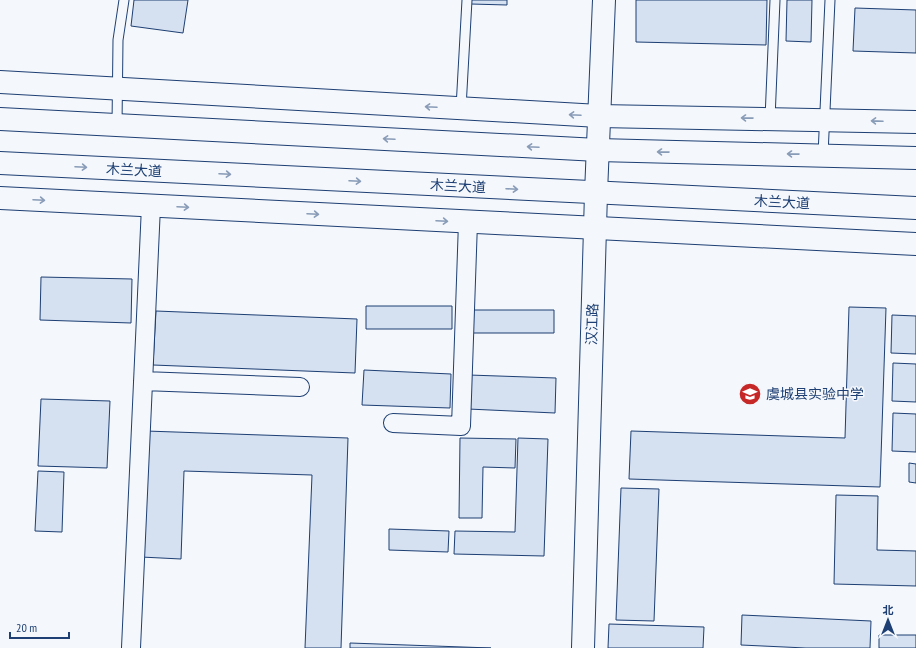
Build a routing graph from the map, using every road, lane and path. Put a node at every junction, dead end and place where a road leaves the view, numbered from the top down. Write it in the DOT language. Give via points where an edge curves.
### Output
graph roads {
  1 [pos="124,0"];
  2 [pos="467,0"];
  3 [pos="604,0"];
  4 [pos="776,0"];
  5 [pos="830,0"];
  6 [pos="0,82"];
  7 [pos="118,89"];
  8 [pos="461,108"];
  9 [pos="599,116"];
  10 [pos="0,119"];
  11 [pos="770,119"];
  12 [pos="824,119"];
  13 [pos="916,122"];
  14 [pos="117,125"];
  15 [pos="598,150"];
  16 [pos="823,155"];
  17 [pos="916,158"];
  18 [pos="0,163"];
  19 [pos="596,193"];
  20 [pos="0,198"];
  21 [pos="151,206"];
  22 [pos="916,208"];
  23 [pos="468,222"];
  24 [pos="595,229"];
  25 [pos="916,244"];
  26 [pos="143,382"];
  27 [pos="300,387"];
  28 [pos="393,423"];
  29 [pos="131,648"];
  30 [pos="583,648"];
  1 -- 7 [label="lane" via="118,40"];
  2 -- 8 [label="lane"];
  3 -- 9 [label="main road, 汉江路"];
  4 -- 11 [label="lane"];
  5 -- 12 [label="lane"];
  6 -- 7 [label="main road"];
  8 -- 7 [label="main road, one-way"];
  7 -- 14 [label="lane"];
  9 -- 8 [label="main road, one-way"];
  11 -- 9 [label="main road, one-way"];
  9 -- 15 [label="main road, 汉江路"];
  10 -- 14 [label="main road"];
  11 -- 12 [label="main road"];
  13 -- 12 [label="main road, one-way"];
  12 -- 16 [label="lane"];
  15 -- 14 [label="main road, one-way"];
  16 -- 15 [label="main road, one-way"];
  15 -- 19 [label="main road, 汉江路"];
  16 -- 17 [label="main road"];
  18 -- 19 [label="main road, 木兰大道, one-way"];
  19 -- 22 [label="main road, 木兰大道"];
  19 -- 24 [label="main road, 汉江路"];
  20 -- 21 [label="main road, one-way"];
  21 -- 23 [label="main road, one-way"];
  21 -- 26 [label="street"];
  23 -- 24 [label="main road"];
  23 -- 28 [label="street" via="461,426"];
  24 -- 25 [label="main road"];
  24 -- 30 [label="main road, 汉江路"];
  26 -- 27 [label="street"];
  26 -- 29 [label="street"];
}
